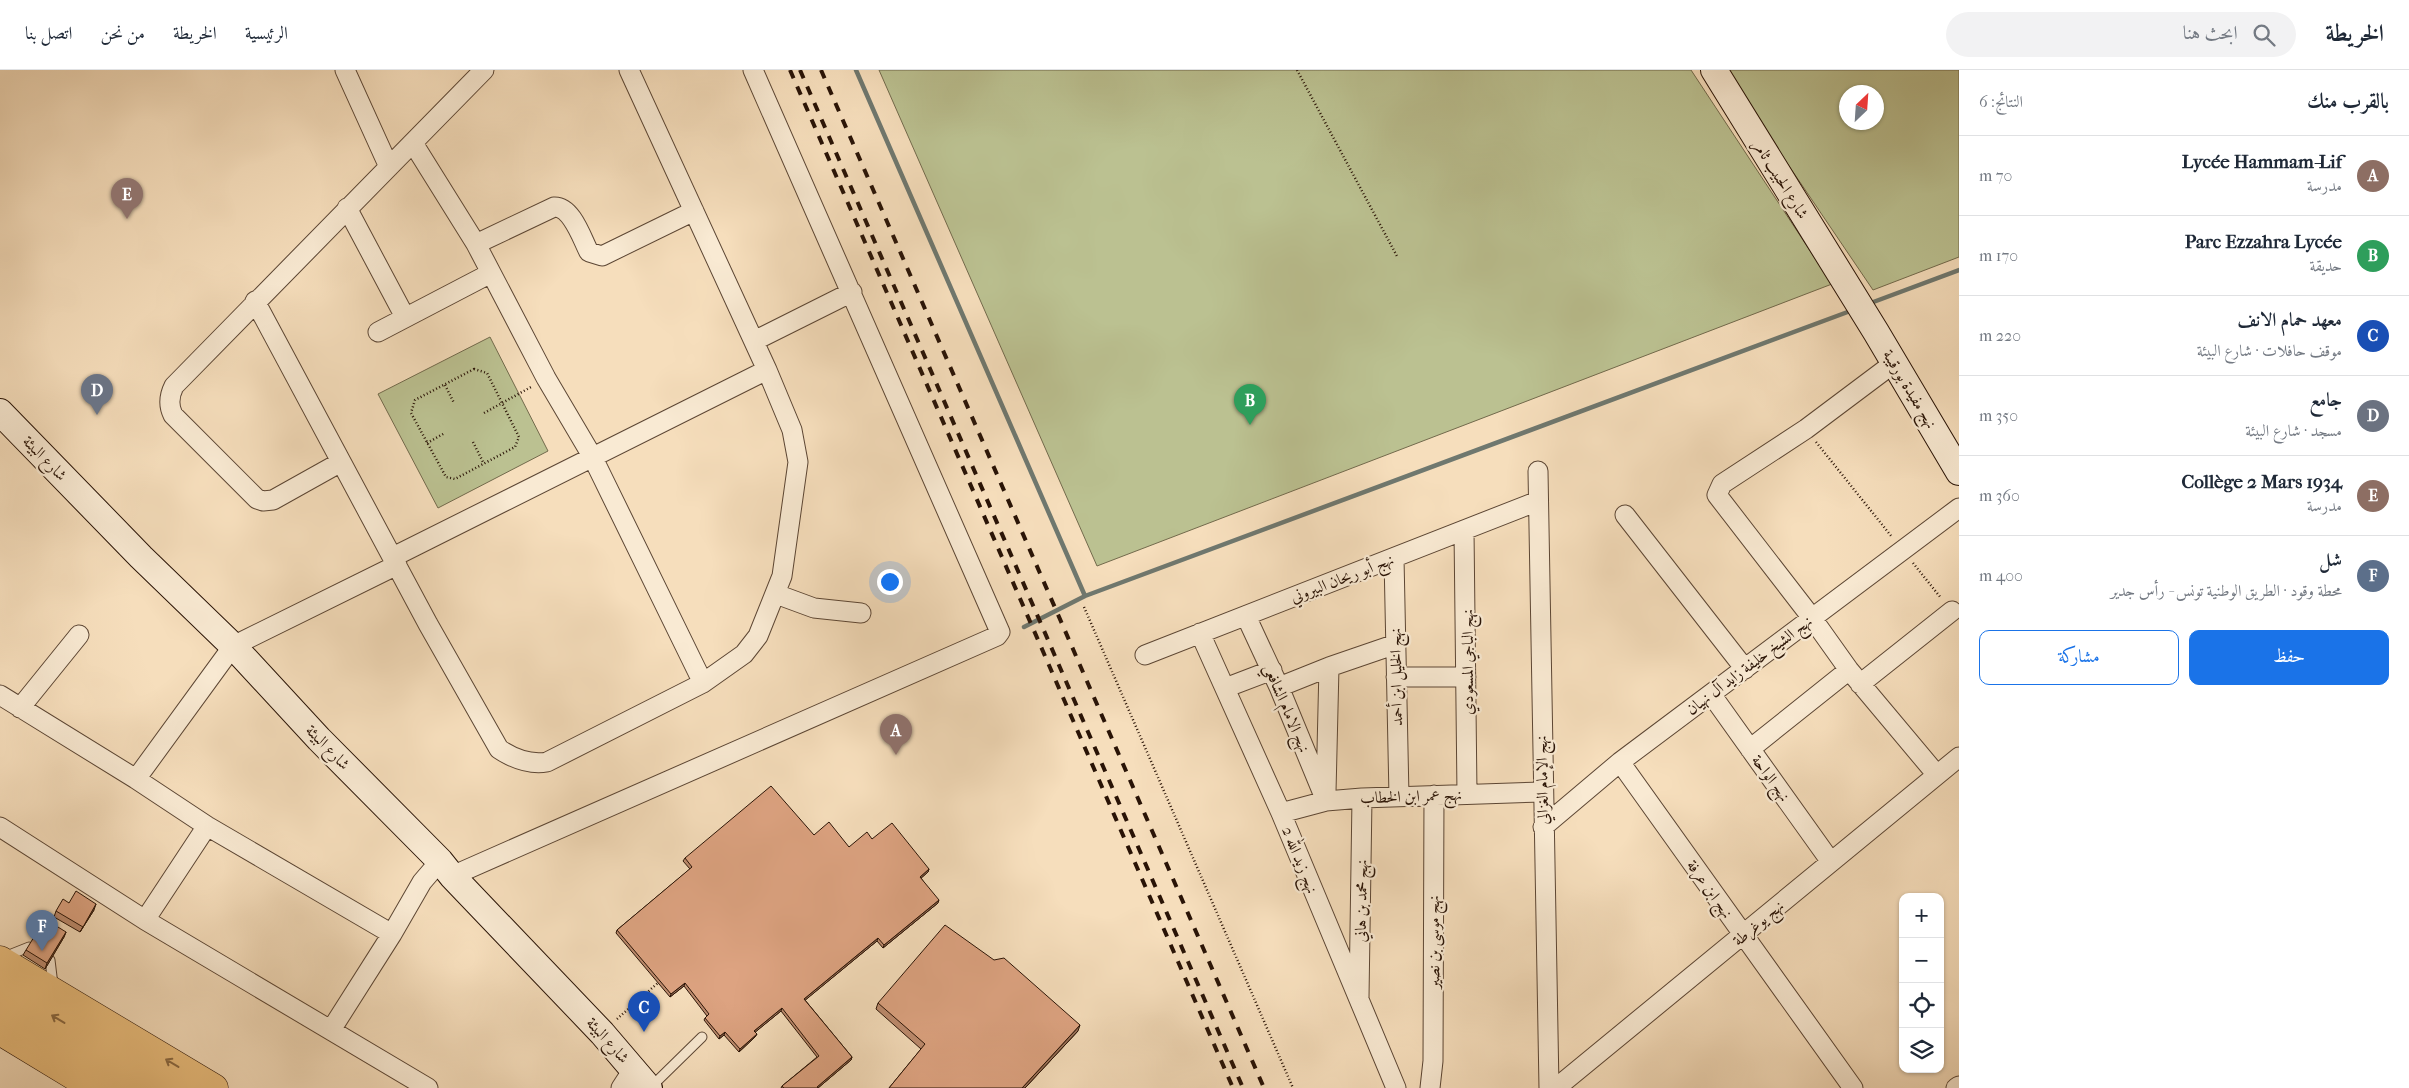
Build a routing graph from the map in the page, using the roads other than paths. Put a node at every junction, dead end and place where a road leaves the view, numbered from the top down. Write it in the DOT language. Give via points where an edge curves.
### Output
graph roads {
  1 [pos="345,70"];
  2 [pos="484,70"];
  3 [pos="629,70"];
  4 [pos="753,70"];
  5 [pos="1714,70"];
  6 [pos="414,142"];
  7 [pos="389,167"];
  8 [pos="347,208"];
  9 [pos="694,211"];
  10 [pos="476,244"];
  11 [pos="491,273"];
  12 [pos="852,292"];
  13 [pos="255,301"];
  14 [pos="405,317"];
  15 [pos="378,332"];
  16 [pos="1876,332"];
  17 [pos="754,341"];
  18 [pos="1894,363"];
  19 [pos="767,370"];
  20 [pos="0,412"];
  21 [pos="592,456"];
  22 [pos="341,462"];
  23 [pos="1958,467"];
  24 [pos="1538,471"];
  25 [pos="1538,500"];
  26 [pos="1959,508"];
  27 [pos="1625,515"];
  28 [pos="1464,530"];
  29 [pos="1394,558"];
  30 [pos="395,561"];
  31 [pos="776,594"];
  32 [pos="1952,611"];
  33 [pos="861,613"];
  34 [pos="1246,616"];
  35 [pos="1812,618"];
  36 [pos="1200,633"];
  37 [pos="79,635"];
  38 [pos="1396,644"];
  39 [pos="233,646"];
  40 [pos="1145,655"];
  41 [pos="1329,667"];
  42 [pos="1745,669"];
  43 [pos="1466,676"];
  44 [pos="1396,677"];
  45 [pos="1855,677"];
  46 [pos="1276,679"];
  47 [pos="704,683"];
  48 [pos="1225,688"];
  49 [pos="1711,694"];
  50 [pos="0,695"];
  51 [pos="20,708"];
  52 [pos="1750,749"];
  53 [pos="1959,757"];
  54 [pos="1620,762"];
  55 [pos="1937,775"];
  56 [pos="136,779"];
  57 [pos="1542,792"];
  58 [pos="1467,794"];
  59 [pos="1434,795"];
  60 [pos="1399,797"];
  61 [pos="1362,798"];
  62 [pos="1326,801"];
  63 [pos="1281,813"];
  64 [pos="207,826"];
  65 [pos="1543,827"];
  66 [pos="0,828"];
  67 [pos="1831,862"];
  68 [pos="446,868"];
  69 [pos="145,920"];
  70 [pos="392,934"];
  71 [pos="1743,936"];
  72 [pos="29,947"];
  73 [pos="0,960"];
  74 [pos="50,960"];
  75 [pos="0,984"];
  76 [pos="54,993"];
  77 [pos="1359,1004"];
  78 [pos="0,1007"];
  79 [pos="331,1030"];
  80 [pos="0,1031"];
  81 [pos="702,1037"];
  82 [pos="94,1053"];
  83 [pos="638,1083"];
  84 [pos="1959,1086"];
  85 [pos="94,1088"];
  86 [pos="135,1088"];
  87 [pos="173,1088"];
  88 [pos="214,1088"];
  89 [pos="428,1088"];
  90 [pos="1396,1088"];
  91 [pos="1430,1088"];
  92 [pos="1549,1088"];
  93 [pos="1556,1088"];
  94 [pos="1854,1088"];
  95 [pos="1956,1088"];
  1 -- 7 [label="street"];
  2 -- 6 [label="street"];
  3 -- 9 [label="street"];
  4 -- 12 [label="street"];
  5 -- 16 [label="main road, شارع الحبيب ثامر"];
  6 -- 7 [label="street"];
  6 -- 10 [label="street"];
  7 -- 8 [label="street"];
  8 -- 13 [label="street"];
  8 -- 14 [label="street"];
  9 -- 10 [label="street" via="602,256 589,252 568,212 560,207"];
  9 -- 17 [label="street"];
  10 -- 11 [label="street"];
  11 -- 14 [label="street"];
  11 -- 21 [label="street" via="546,378"];
  12 -- 17 [label="street"];
  12 -- 68 [label="street" via="999,634"];
  13 -- 22 [label="street"];
  13 -- 22 [label="street" via="174,386 169,401 173,415 263,501 273,500"];
  14 -- 15 [label="street"];
  16 -- 18 [label="main road, نهج مفيدة بورقيبة"];
  17 -- 19 [label="street"];
  18 -- 23 [label="main road, نهج مفيدة بورقيبة"];
  18 -- 35 [label="street" via="1806,429 1722,484 1717,495"];
  19 -- 21 [label="street"];
  19 -- 31 [label="street" via="792,430 798,462 782,576"];
  20 -- 39 [label="main road, شارع البيئة"];
  21 -- 30 [label="street"];
  21 -- 47 [label="street"];
  22 -- 30 [label="street"];
  24 -- 25 [label="street, نهج الإمام الغزالي"];
  25 -- 28 [label="street, نهج أبو ريحان البيروني"];
  25 -- 57 [label="street, نهج الإمام الغزالي"];
  26 -- 35 [label="street, نهج الشيخ خليفة زايد آل نهيان"];
  27 -- 42 [label="street"];
  28 -- 29 [label="street, نهج أبو ريحان البيروني"];
  28 -- 43 [label="street, نهج الباجي المسعودي"];
  29 -- 34 [label="street, نهج أبو ريحان البيروني"];
  29 -- 38 [label="street, نهج الخليل ابن أحمد"];
  30 -- 39 [label="street"];
  30 -- 47 [label="street" via="500,749 512,758 537,764 547,762"];
  31 -- 33 [label="street" via="814,608"];
  31 -- 47 [label="street" via="758,636 744,654"];
  32 -- 45 [label="street"];
  34 -- 36 [label="street, نهج أبو ريحان البيروني"];
  34 -- 46 [label="street, نهج الامام الشافعي"];
  35 -- 42 [label="street, نهج الشيخ خليفة زايد آل نهيان"];
  35 -- 45 [label="street"];
  36 -- 40 [label="street, نهج أبو ريحان البيروني"];
  36 -- 48 [label="street, نهج زيد الله 2"];
  37 -- 51 [label="street"];
  38 -- 41 [label="street"];
  38 -- 44 [label="street, نهج الخليل ابن أحمد"];
  39 -- 56 [label="street"];
  39 -- 68 [label="main road, شارع البيئة"];
  41 -- 46 [label="street"];
  41 -- 62 [label="street"];
  42 -- 49 [label="street, نهج الشيخ خليفة زايد آل نهيان"];
  43 -- 44 [label="street"];
  43 -- 58 [label="street, نهج الباجي المسعودي"];
  44 -- 60 [label="street, نهج الخليل ابن أحمد"];
  45 -- 52 [label="street"];
  45 -- 55 [label="street"];
  46 -- 48 [label="street"];
  46 -- 62 [label="street, نهج الامام الشافعي"];
  48 -- 63 [label="street, نهج زيد الله 2"];
  49 -- 52 [label="street, نهج الواحة"];
  49 -- 54 [label="street, نهج الشيخ خليفة زايد آل نهيان"];
  50 -- 51 [label="street"];
  51 -- 56 [label="street"];
  52 -- 67 [label="street, نهج الواحة"];
  53 -- 55 [label="street, نهج يوغرطة"];
  54 -- 65 [label="street, نهج الشيخ خليفة زايد آل نهيان"];
  54 -- 71 [label="street, نهج ابن عرفة"];
  55 -- 67 [label="street, نهج يوغرطة"];
  56 -- 64 [label="street"];
  57 -- 58 [label="street, نهج عمر ابن الخطاب"];
  57 -- 65 [label="street, نهج الإمام الغزالي"];
  58 -- 59 [label="street, نهج عمر ابن الخطاب"];
  59 -- 60 [label="street, نهج عمر ابن الخطاب"];
  59 -- 91 [label="street, نهج موسى بن نصير" via="1433,1061"];
  60 -- 61 [label="street, نهج عمر ابن الخطاب"];
  61 -- 62 [label="street, نهج عمر ابن الخطاب"];
  61 -- 77 [label="street, نهج محمد بن هاني"];
  62 -- 63 [label="street, نهج عمر ابن الخطاب"];
  63 -- 77 [label="street, نهج زيد الله 2"];
  64 -- 69 [label="street"];
  64 -- 70 [label="street"];
  65 -- 92 [label="street, نهج الإمام الغزالي"];
  66 -- 69 [label="street"];
  67 -- 71 [label="street, نهج يوغرطة"];
  68 -- 70 [label="street" via="422,882"];
  68 -- 83 [label="main road, شارع البيئة" via="602,1032"];
  69 -- 79 [label="street"];
  70 -- 79 [label="street"];
  71 -- 93 [label="street, نهج يوغرطة"];
  71 -- 94 [label="street, نهج ابن عرفة"];
  72 -- 73 [label="lane"];
  73 -- 76 [label="main road"];
  74 -- 76 [label="lane"];
  82 -- 75 [label="main road, one-way"];
  88 -- 76 [label="main road, one-way"];
  77 -- 90 [label="street, نهج زيد الله 2"];
  78 -- 82 [label="main road"];
  79 -- 89 [label="street"];
  80 -- 85 [label="main road"];
  81 -- 83 [label="lane"];
  82 -- 86 [label="main road"];
  82 -- 87 [label="main road"];
  84 -- 95 [label="street"];
}
